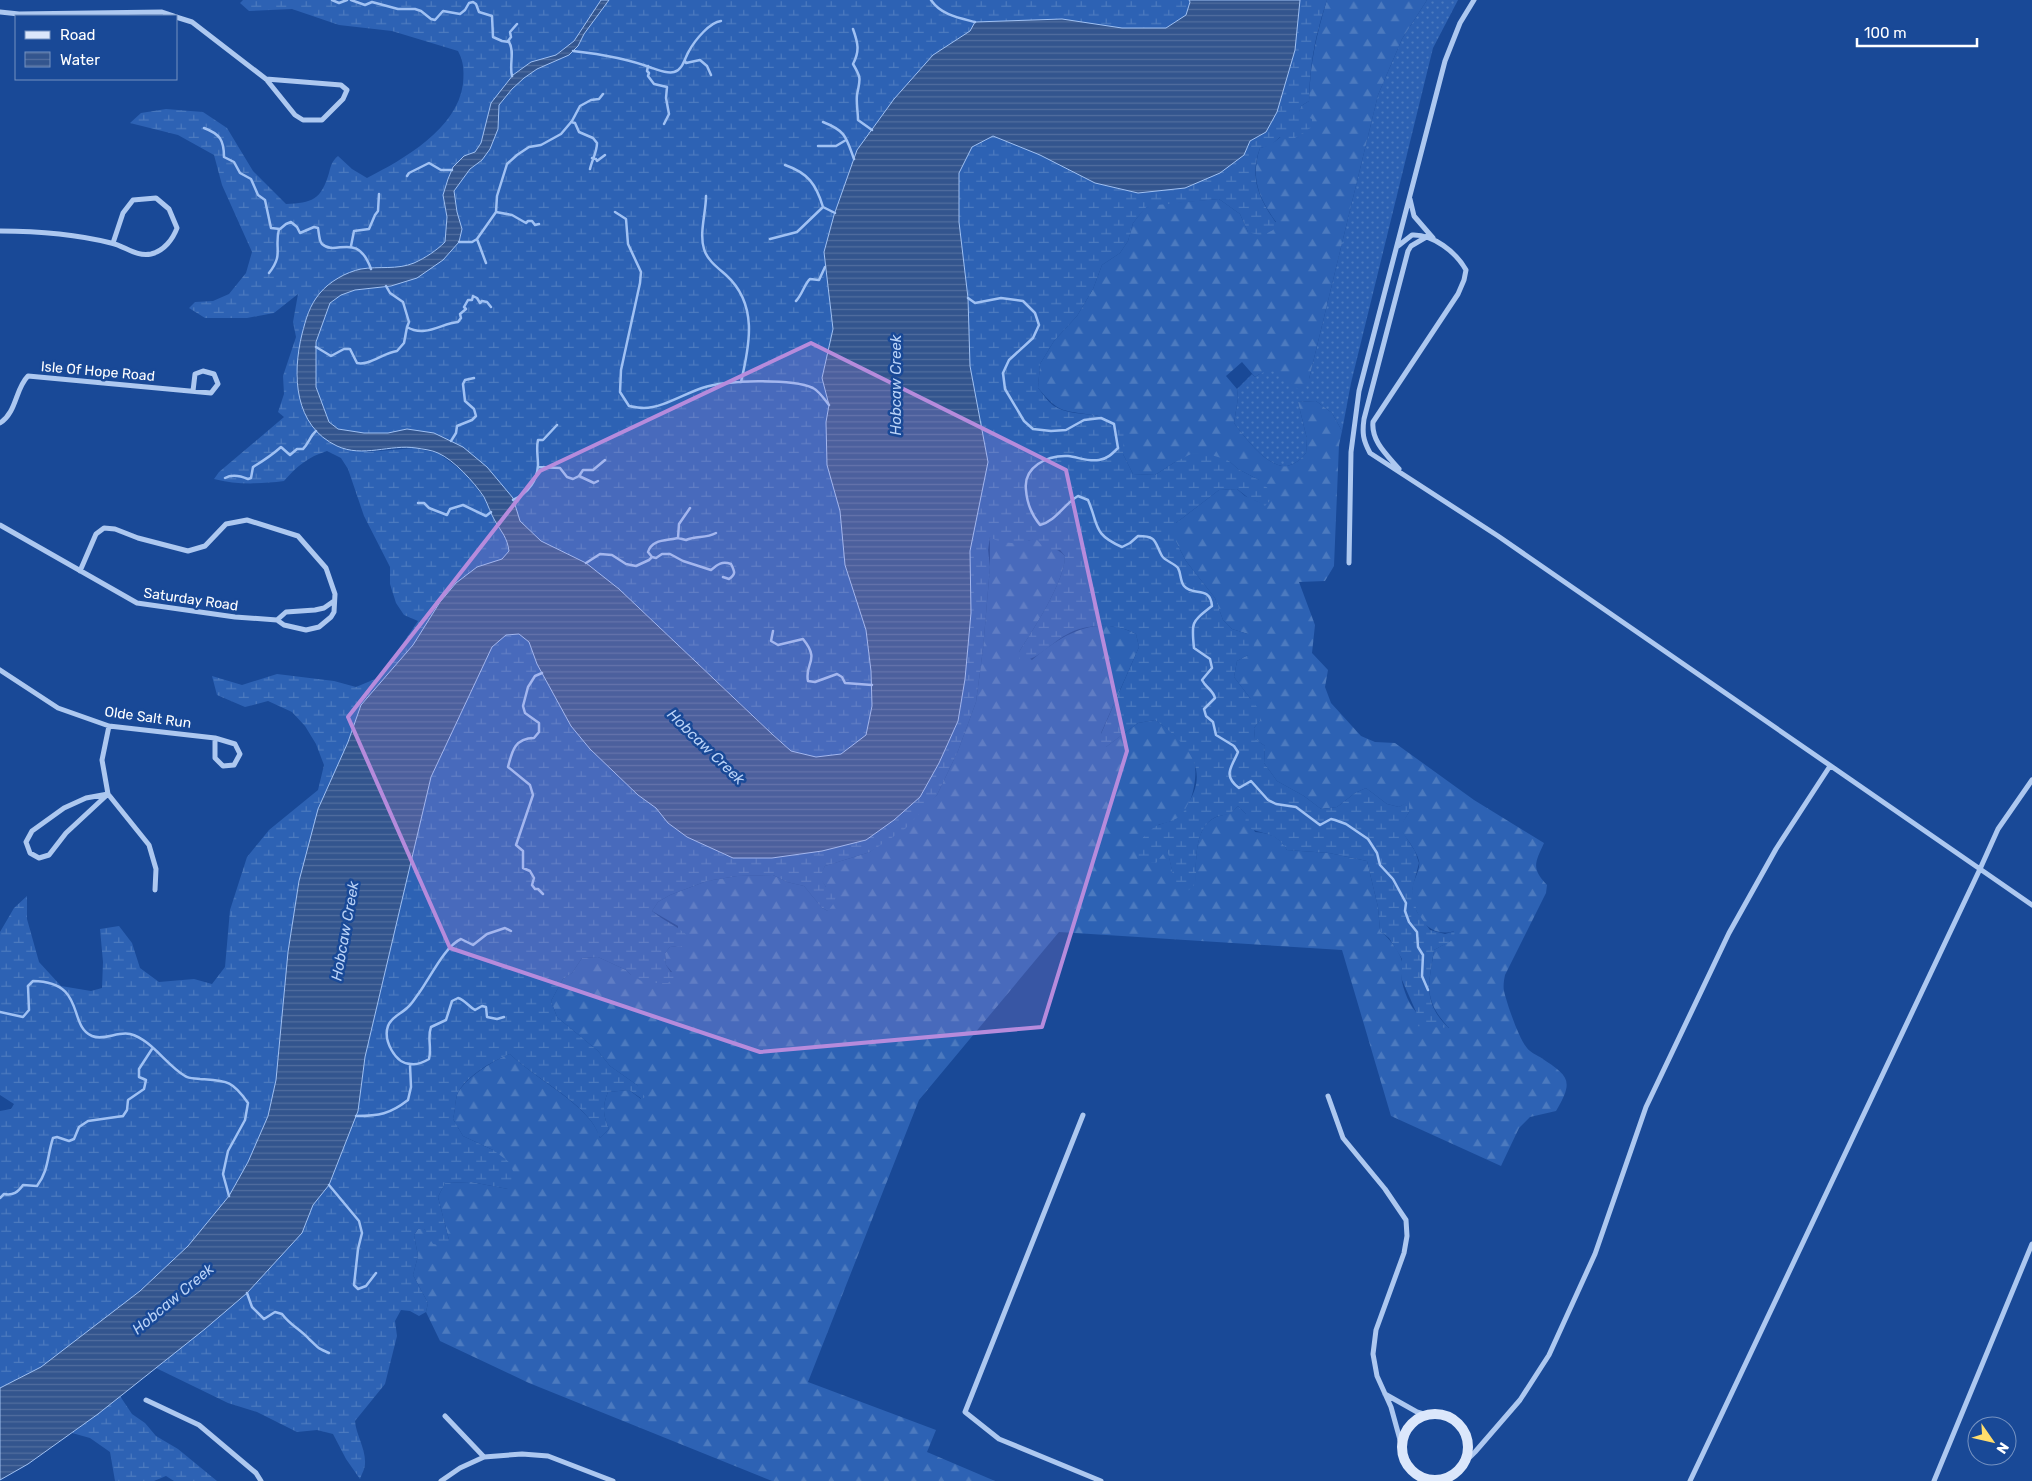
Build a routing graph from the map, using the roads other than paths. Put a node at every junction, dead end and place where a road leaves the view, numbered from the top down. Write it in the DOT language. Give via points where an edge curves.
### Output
graph roads {
  1 [pos="1474,0"];
  2 [pos="0,12"];
  3 [pos="170,15"];
  4 [pos="178,18"];
  5 [pos="266,79"];
  6 [pos="1410,196"];
  7 [pos="0,231"];
  8 [pos="1428,236"];
  9 [pos="113,243"];
  10 [pos="1438,243"];
  11 [pos="1396,247"];
  12 [pos="193,391"];
  13 [pos="0,422"];
  14 [pos="1401,471"];
  15 [pos="0,525"];
  16 [pos="1349,563"];
  17 [pos="80,571"];
  18 [pos="334,601"];
  19 [pos="277,620"];
  20 [pos="0,670"];
  21 [pos="109,726"];
  22 [pos="215,738"];
  23 [pos="1830,766"];
  24 [pos="2032,780"];
  25 [pos="108,794"];
  26 [pos="1980,869"];
  27 [pos="155,890"];
  28 [pos="2032,905"];
  29 [pos="1328,1096"];
  30 [pos="1083,1115"];
  31 [pos="2032,1244"];
  32 [pos="1384,1394"];
  33 [pos="146,1400"];
  34 [pos="1427,1415"];
  35 [pos="445,1416"];
  36 [pos="1402,1447"];
  37 [pos="484,1457"];
  38 [pos="1410,1468"];
  39 [pos="1460,1468"];
  40 [pos="261,1481"];
  41 [pos="441,1481"];
  42 [pos="613,1481"];
  43 [pos="1101,1481"];
  44 [pos="1416,1481"];
  45 [pos="1452,1481"];
  46 [pos="1690,1481"];
  47 [pos="1934,1481"];
  1 -- 6 [label="street" via="1444,61"];
  2 -- 3 [label="street" via="162,12"];
  4 -- 5 [label="street" via="192,22"];
  5 -- 5 [label="street" via="341,85 347,90 343,99 322,120 303,120 295,115"];
  6 -- 10 [label="street" via="1414,216"];
  6 -- 11 [label="street"];
  7 -- 9 [label="street" via="37,231"];
  8 -- 10 [label="street"];
  8 -- 11 [label="street" via="1412,235"];
  8 -- 14 [label="street" via="1408,251 1362,432 1370,453"];
  9 -- 9 [label="street" via="123,213 133,200 156,198 168,209 177,228 172,241 152,254 130,252"];
  10 -- 14 [label="street" via="1462,262 1466,270 1464,280 1458,294 1373,422 1372,431 1379,446"];
  11 -- 16 [label="street" via="1359,391 1351,452"];
  12 -- 12 [label="street, Isle Of Hope Road" via="195,374 203,371 214,374 218,384 211,392"];
  12 -- 13 [label="street, Isle Of Hope Road" via="28,376 21,383 7,418"];
  14 -- 23 [label="street"];
  15 -- 17 [label="street, Saturday Road"];
  17 -- 18 [label="street" via="96,534 104,528 188,551 205,546 226,524 247,520 298,536 326,568 335,594"];
  17 -- 19 [label="street, Saturday Road" via="137,603"];
  18 -- 19 [label="street, Saturday Road" via="324,608 286,612"];
  18 -- 19 [label="street, Saturday Road" via="334,612 319,627 296,629"];
  20 -- 21 [label="street, Olde Salt Run" via="58,708"];
  21 -- 22 [label="street, Olde Salt Run"];
  21 -- 25 [label="street" via="102,760"];
  22 -- 22 [label="street, Olde Salt Run" via="215,758 222,766 234,764 240,754 236,744"];
  23 -- 26 [label="street"];
  23 -- 39 [label="street" via="1776,849 1724,942 1646,1107 1595,1254 1549,1355 1520,1400"];
  24 -- 26 [label="street" via="1998,829"];
  25 -- 25 [label="street" via="71,805 32,830 26,842 30,852 39,858 49,855 66,833"];
  25 -- 27 [label="street" via="149,845 156,869"];
  26 -- 28 [label="street"];
  26 -- 46 [label="street"];
  29 -- 32 [label="street" via="1343,1138 1406,1220 1404,1253 1376,1330 1373,1354"];
  30 -- 43 [label="street" via="965,1412 999,1439"];
  31 -- 47 [label="street"];
  32 -- 34 [label="street"];
  32 -- 36 [label="street"];
  33 -- 40 [label="street" via="199,1425 256,1473"];
  34 -- 36 [label="main road" via="1409,1427"];
  34 -- 39 [label="main road" via="1434,1413 1449,1417 1460,1426 1467,1443"];
  35 -- 37 [label="street"];
  36 -- 38 [label="main road"];
  37 -- 41 [label="street"];
  37 -- 42 [label="street" via="548,1456"];
  38 -- 39 [label="main road" via="1424,1478 1436,1479 1447,1477"];
  38 -- 44 [label="main road"];
  39 -- 45 [label="main road"];
}
